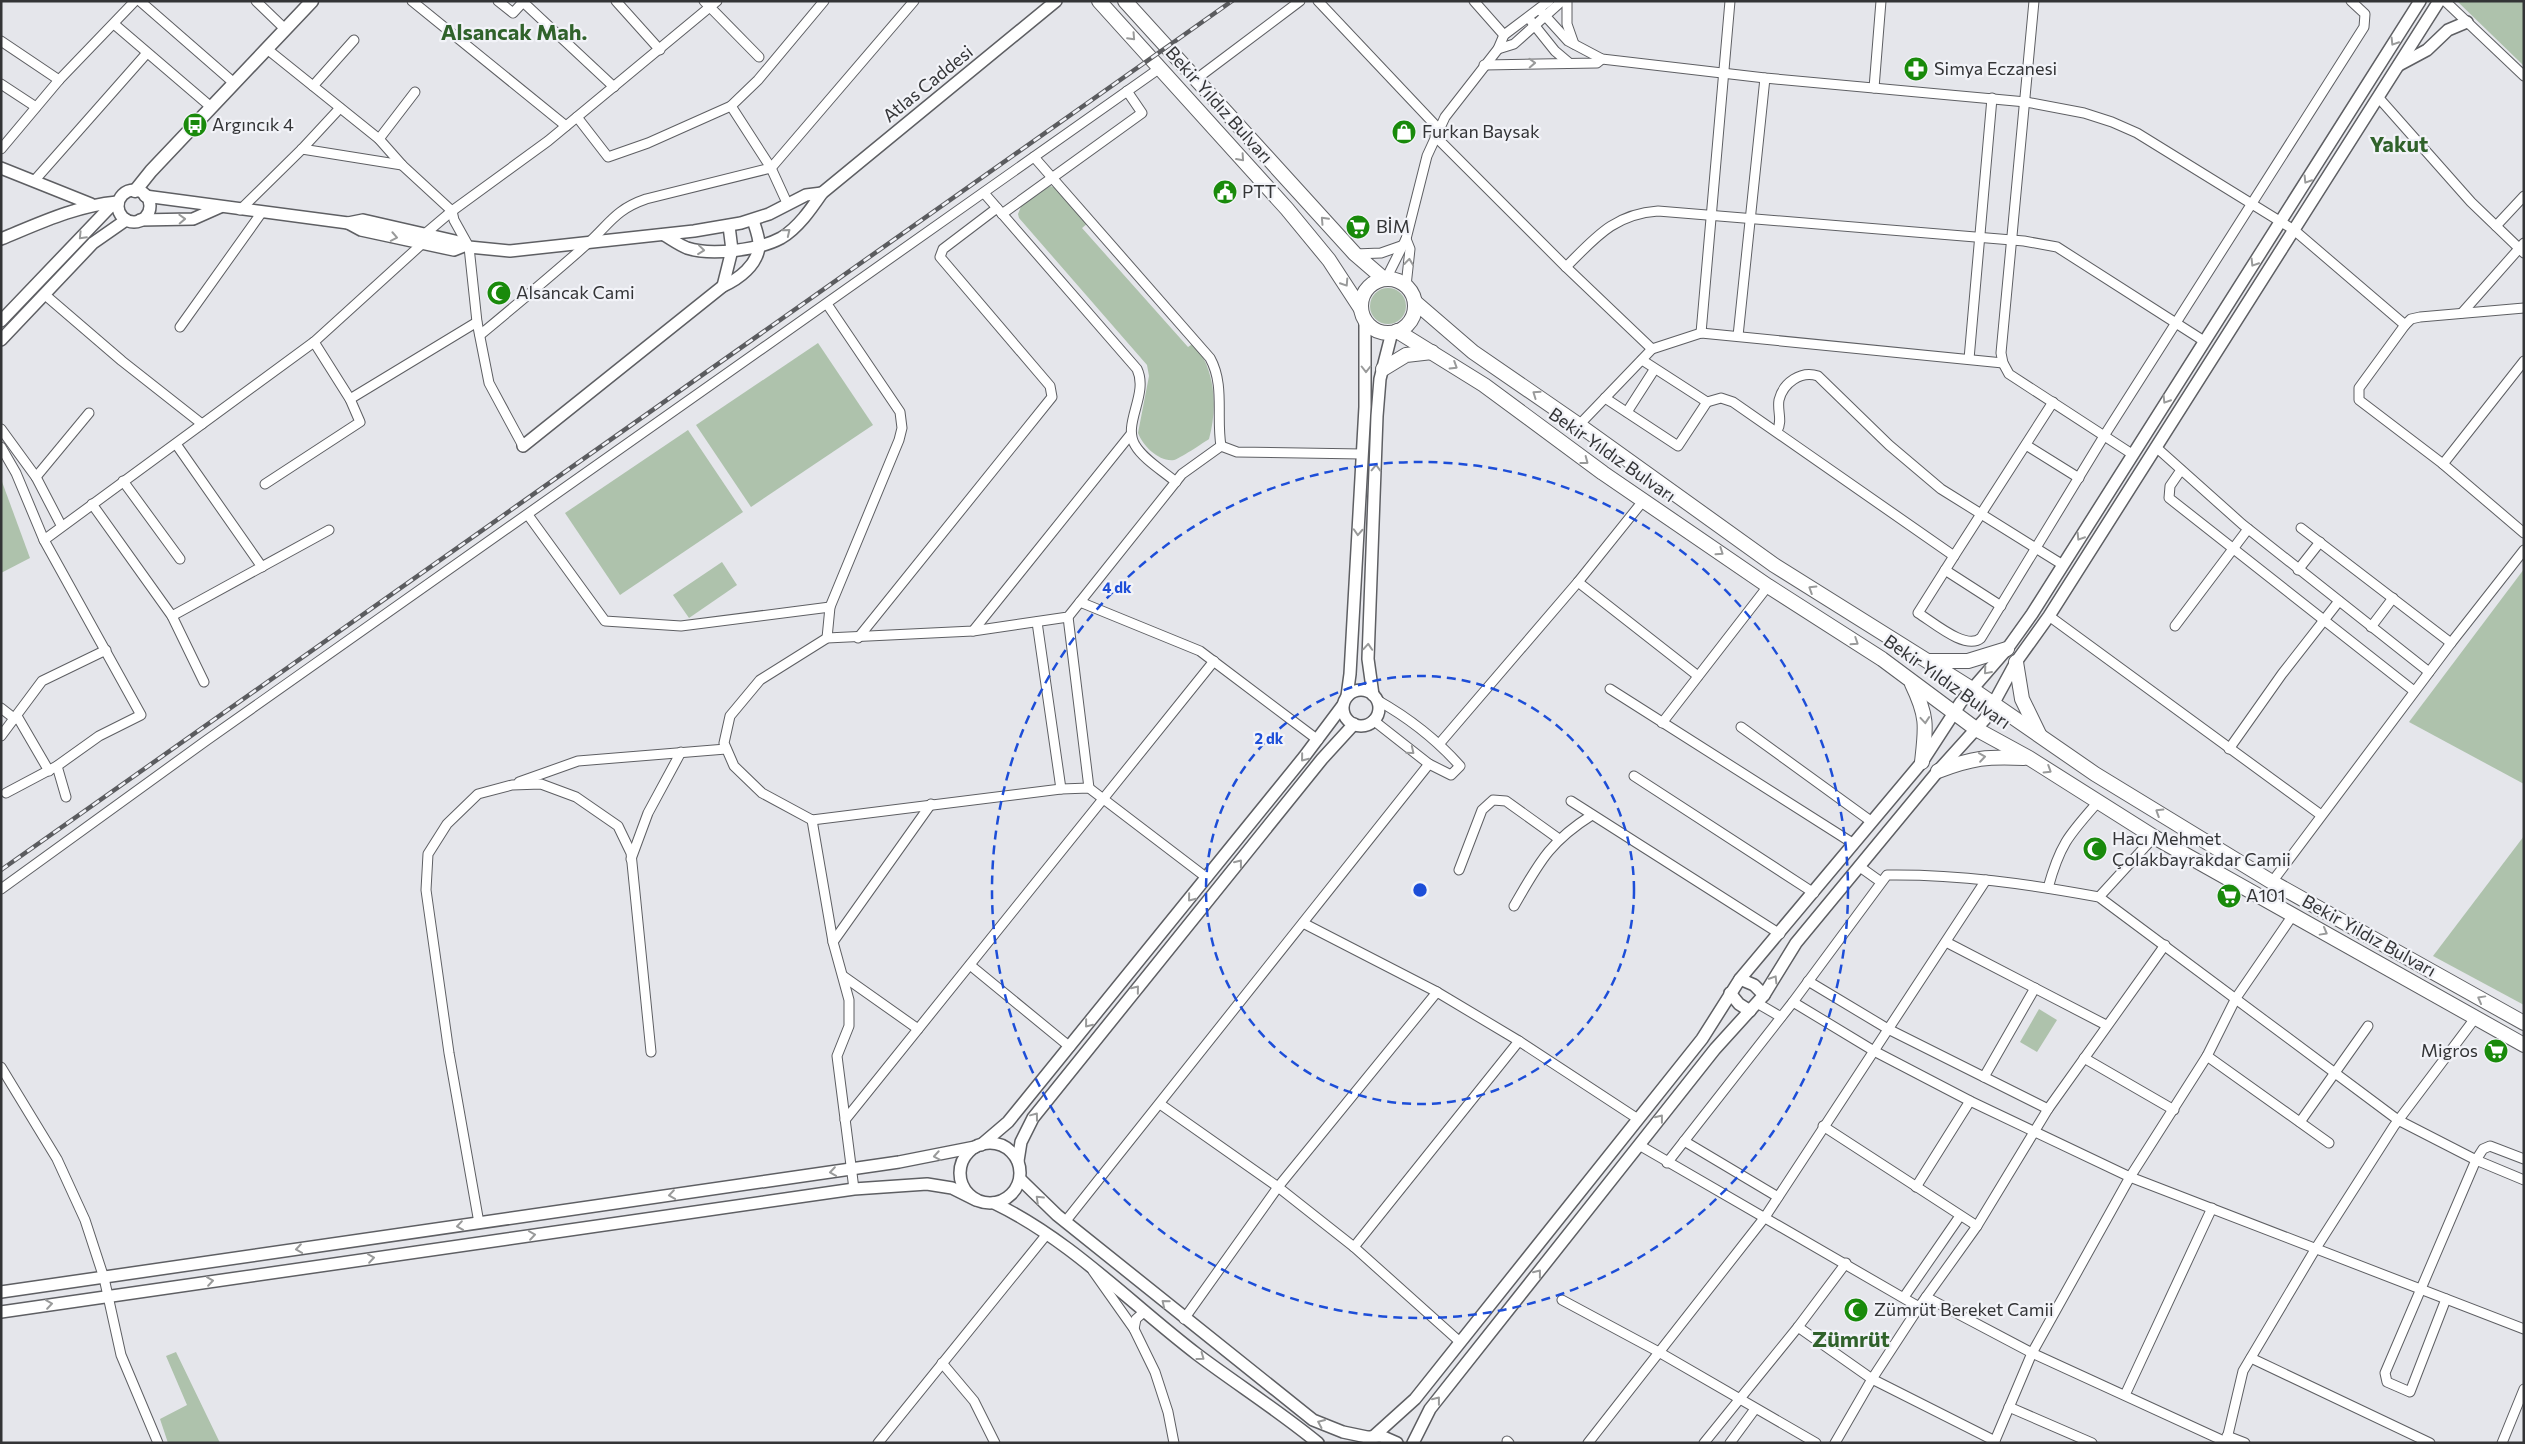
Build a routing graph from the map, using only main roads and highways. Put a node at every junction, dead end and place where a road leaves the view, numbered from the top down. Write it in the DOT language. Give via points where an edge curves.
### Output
graph roads {
  1 [pos="312,1"];
  2 [pos="1099,1"];
  3 [pos="1125,1"];
  4 [pos="140,193"];
  5 [pos="1385,279"];
  6 [pos="1415,302"];
  7 [pos="1363,315"];
  8 [pos="1395,332"];
  9 [pos="1432,352"];
  10 [pos="1383,369"];
  11 [pos="2006,649"];
  12 [pos="1928,661"];
  13 [pos="2016,662"];
  14 [pos="1911,681"];
  15 [pos="2040,735"];
  16 [pos="2029,758"];
  17 [pos="1922,762"];
  18 [pos="1938,771"];
  19 [pos="2524,1023"];
  20 [pos="2524,1045"];
  1 -- 4 [label="main road" via="151,171"];
  2 -- 7 [label="main road, Bekir Yıldız Bulvarı, one-way" via="1330,260"];
  5 -- 3 [label="main road, Bekir Yıldız Bulvarı, one-way" via="1354,254"];
  5 -- 6 [label="main road" via="1396,280 1406,286"];
  5 -- 7 [label="main road" via="1368,287 1362,297"];
  6 -- 8 [label="main road" via="1411,319"];
  12 -- 6 [label="main road, Bekir Yıldız Bulvarı, one-way" via="1774,565 1473,352"];
  7 -- 8 [label="main road" via="1374,329"];
  8 -- 9 [label="main road, Bekir Yıldız Bulvarı"];
  9 -- 10 [label="main road" via="1406,356"];
  9 -- 14 [label="main road, Bekir Yıldız Bulvarı, one-way" via="1484,385 1643,501"];
  11 -- 12 [label="main road" via="1968,661"];
  12 -- 15 [label="main road, Bekir Yıldız Bulvarı"];
  13 -- 15 [label="main road" via="2022,699"];
  14 -- 16 [label="main road, Bekir Yıldız Bulvarı" via="1976,729"];
  14 -- 17 [label="main road, one-way" via="1923,706 1926,724"];
  19 -- 15 [label="main road, Bekir Yıldız Bulvarı, one-way" via="2272,882 2095,774"];
  18 -- 16 [label="main road, one-way" via="1967,759 1992,756"];
  16 -- 20 [label="main road, Bekir Yıldız Bulvarı, one-way" via="2154,837"];
}
